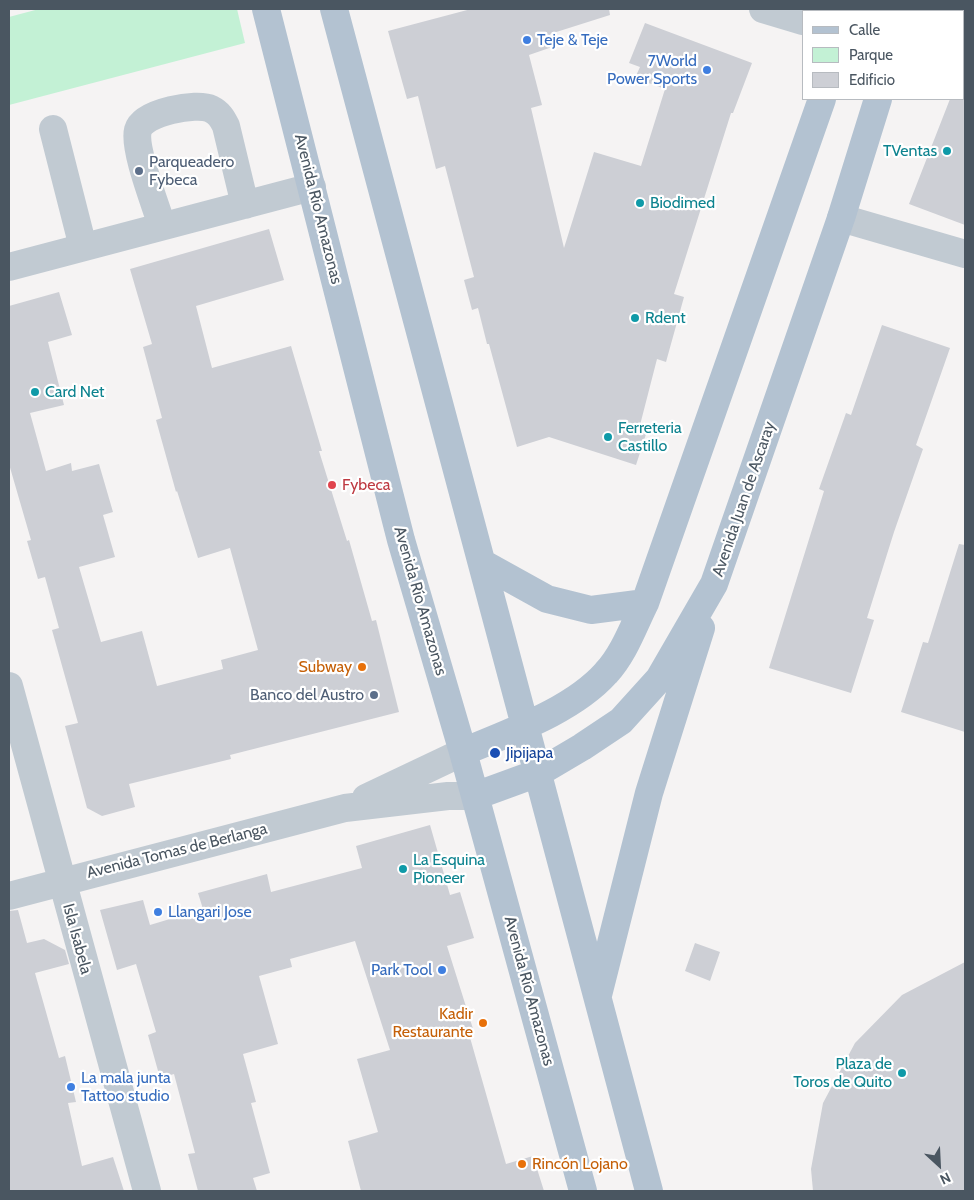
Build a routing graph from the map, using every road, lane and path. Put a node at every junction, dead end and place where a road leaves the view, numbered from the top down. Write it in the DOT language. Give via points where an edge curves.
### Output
graph roads {
  1 [pos="266,9"];
  2 [pos="334,9"];
  3 [pos="763,9"];
  4 [pos="802,21"];
  5 [pos="822,100"];
  6 [pos="878,100"];
  7 [pos="53,129"];
  8 [pos="312,187"];
  9 [pos="244,204"];
  10 [pos="841,218"];
  11 [pos="162,226"];
  12 [pos="83,247"];
  13 [pos="965,254"];
  14 [pos="9,267"];
  15 [pos="482,563"];
  16 [pos="714,584"];
  17 [pos="645,603"];
  18 [pos="9,686"];
  19 [pos="525,726"];
  20 [pos="463,752"];
  21 [pos="538,773"];
  22 [pos="475,796"];
  23 [pos="345,808"];
  24 [pos="62,881"];
  25 [pos="9,896"];
  26 [pos="597,997"];
  27 [pos="147,1191"];
  28 [pos="583,1191"];
  29 [pos="649,1191"];
  1 -- 8 [label="main road, Avenida Río Amazonas"];
  2 -- 15 [label="main road"];
  3 -- 4 [label="street"];
  5 -- 17 [label="main road"];
  6 -- 10 [label="main road, Avenida Juan de Ascaray"];
  7 -- 12 [label="street"];
  8 -- 9 [label="street"];
  8 -- 20 [label="main road, Avenida Río Amazonas" via="401,540"];
  9 -- 11 [label="street"];
  9 -- 11 [label="street" via="226,126 220,114 209,108 160,113 145,120 138,128 137,144"];
  10 -- 13 [label="street"];
  10 -- 16 [label="main road, Avenida Juan de Ascaray"];
  11 -- 12 [label="street"];
  12 -- 14 [label="street"];
  15 -- 17 [label="main road" via="546,599 591,610"];
  15 -- 19 [label="main road"];
  16 -- 21 [label="main road, Avenida Juan de Ascaray" via="659,679 621,721"];
  16 -- 26 [label="main road" via="649,793"];
  17 -- 19 [label="main road" via="607,672 577,698"];
  18 -- 24 [label="street, Isla Isabela"];
  19 -- 20 [label="main road"];
  19 -- 21 [label="main road"];
  20 -- 22 [label="main road, Avenida Río Amazonas"];
  20 -- 23 [label="street, Avenida Tomas de Berlanga"];
  21 -- 22 [label="main road, Avenida Juan de Ascaray"];
  21 -- 26 [label="main road"];
  22 -- 23 [label="street, Avenida Tomas de Berlanga"];
  22 -- 28 [label="main road, Avenida Río Amazonas"];
  23 -- 24 [label="street, Avenida Tomas de Berlanga"];
  24 -- 25 [label="street, Avenida Tomas de Berlanga"];
  24 -- 27 [label="street, Isla Isabela"];
  26 -- 29 [label="main road"];
}
